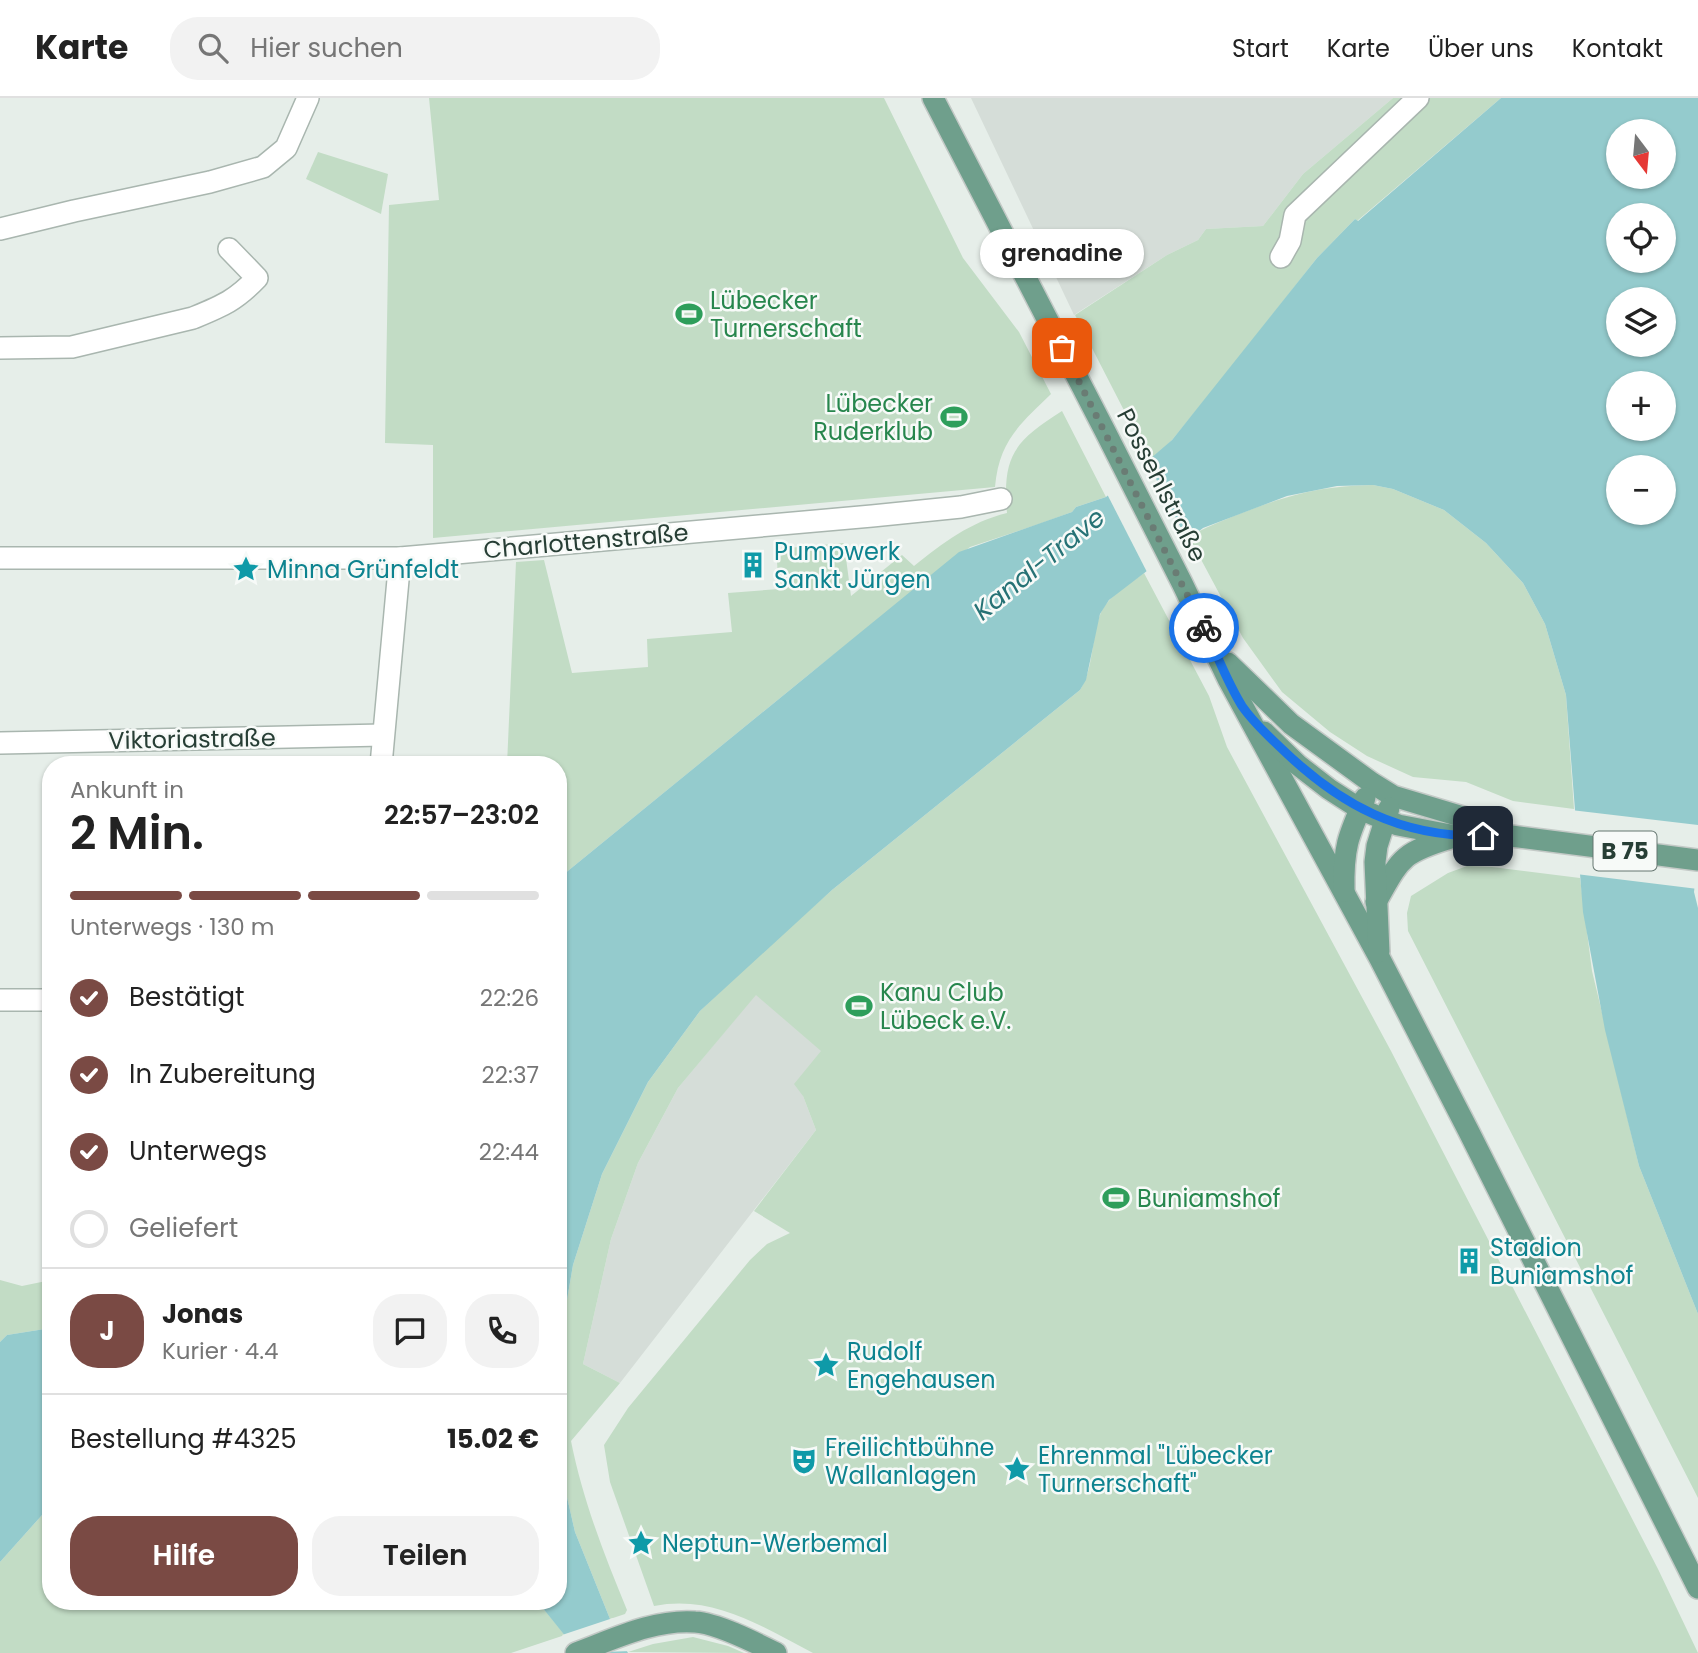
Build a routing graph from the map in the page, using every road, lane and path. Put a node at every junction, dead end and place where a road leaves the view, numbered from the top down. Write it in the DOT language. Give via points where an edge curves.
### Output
graph roads {
  1 [pos="308,98"];
  2 [pos="933,98"];
  3 [pos="1418,98"];
  4 [pos="0,229"];
  5 [pos="229,249"];
  6 [pos="1281,257"];
  7 [pos="0,348"];
  8 [pos="1001,499"];
  9 [pos="0,558"];
  10 [pos="400,558"];
  11 [pos="1214,649"];
  12 [pos="1243,706"];
  13 [pos="383,735"];
  14 [pos="0,743"];
  15 [pos="382,756"];
  16 [pos="1372,783"];
  17 [pos="1393,796"];
  18 [pos="1360,808"];
  19 [pos="1384,820"];
  20 [pos="1456,836"];
  21 [pos="1511,836"];
  22 [pos="1698,860"];
  23 [pos="1344,897"];
  24 [pos="1376,903"];
  25 [pos="1380,959"];
  26 [pos="0,1000"];
  27 [pos="42,1000"];
  28 [pos="1698,1588"];
  29 [pos="576,1653"];
  30 [pos="776,1653"];
  1 -- 4 [label="street" via="286,148 263,167"];
  2 -- 11 [label="main road, Possehlstraße / B 75"];
  3 -- 6 [label="street" via="1295,215"];
  5 -- 7 [label="street" via="257,278 237,298 210,311 72,347"];
  8 -- 10 [label="street, Charlottenstraße" via="961,507"];
  9 -- 10 [label="street, Charlottenstraße"];
  10 -- 13 [label="street"];
  11 -- 12 [label="main road, Possehlstraße / B 75"];
  11 -- 16 [label="main road, B 75" via="1290,724"];
  12 -- 18 [label="main road, B 75" via="1298,765"];
  12 -- 23 [label="main road, Possehlstraße"];
  13 -- 14 [label="street, Viktoriastraße"];
  13 -- 15 [label="street"];
  16 -- 17 [label="main road, B 75"];
  16 -- 18 [label="main road, Possehlstraße"];
  17 -- 19 [label="main road"];
  17 -- 21 [label="main road, B 75"];
  18 -- 19 [label="main road, B 75"];
  18 -- 23 [label="main road, Possehlstraße" via="1343,861"];
  19 -- 20 [label="main road, B 75"];
  19 -- 24 [label="main road" via="1376,854"];
  20 -- 21 [label="main road, B 75"];
  20 -- 24 [label="main road" via="1419,847 1399,862"];
  21 -- 22 [label="main road, B 75"];
  23 -- 25 [label="main road, Possehlstraße"];
  24 -- 25 [label="main road"];
  25 -- 28 [label="main road, Possehlstraße"];
  26 -- 27 [label="street"];
  29 -- 30 [label="main road" via="647,1627 696,1622"];
}
